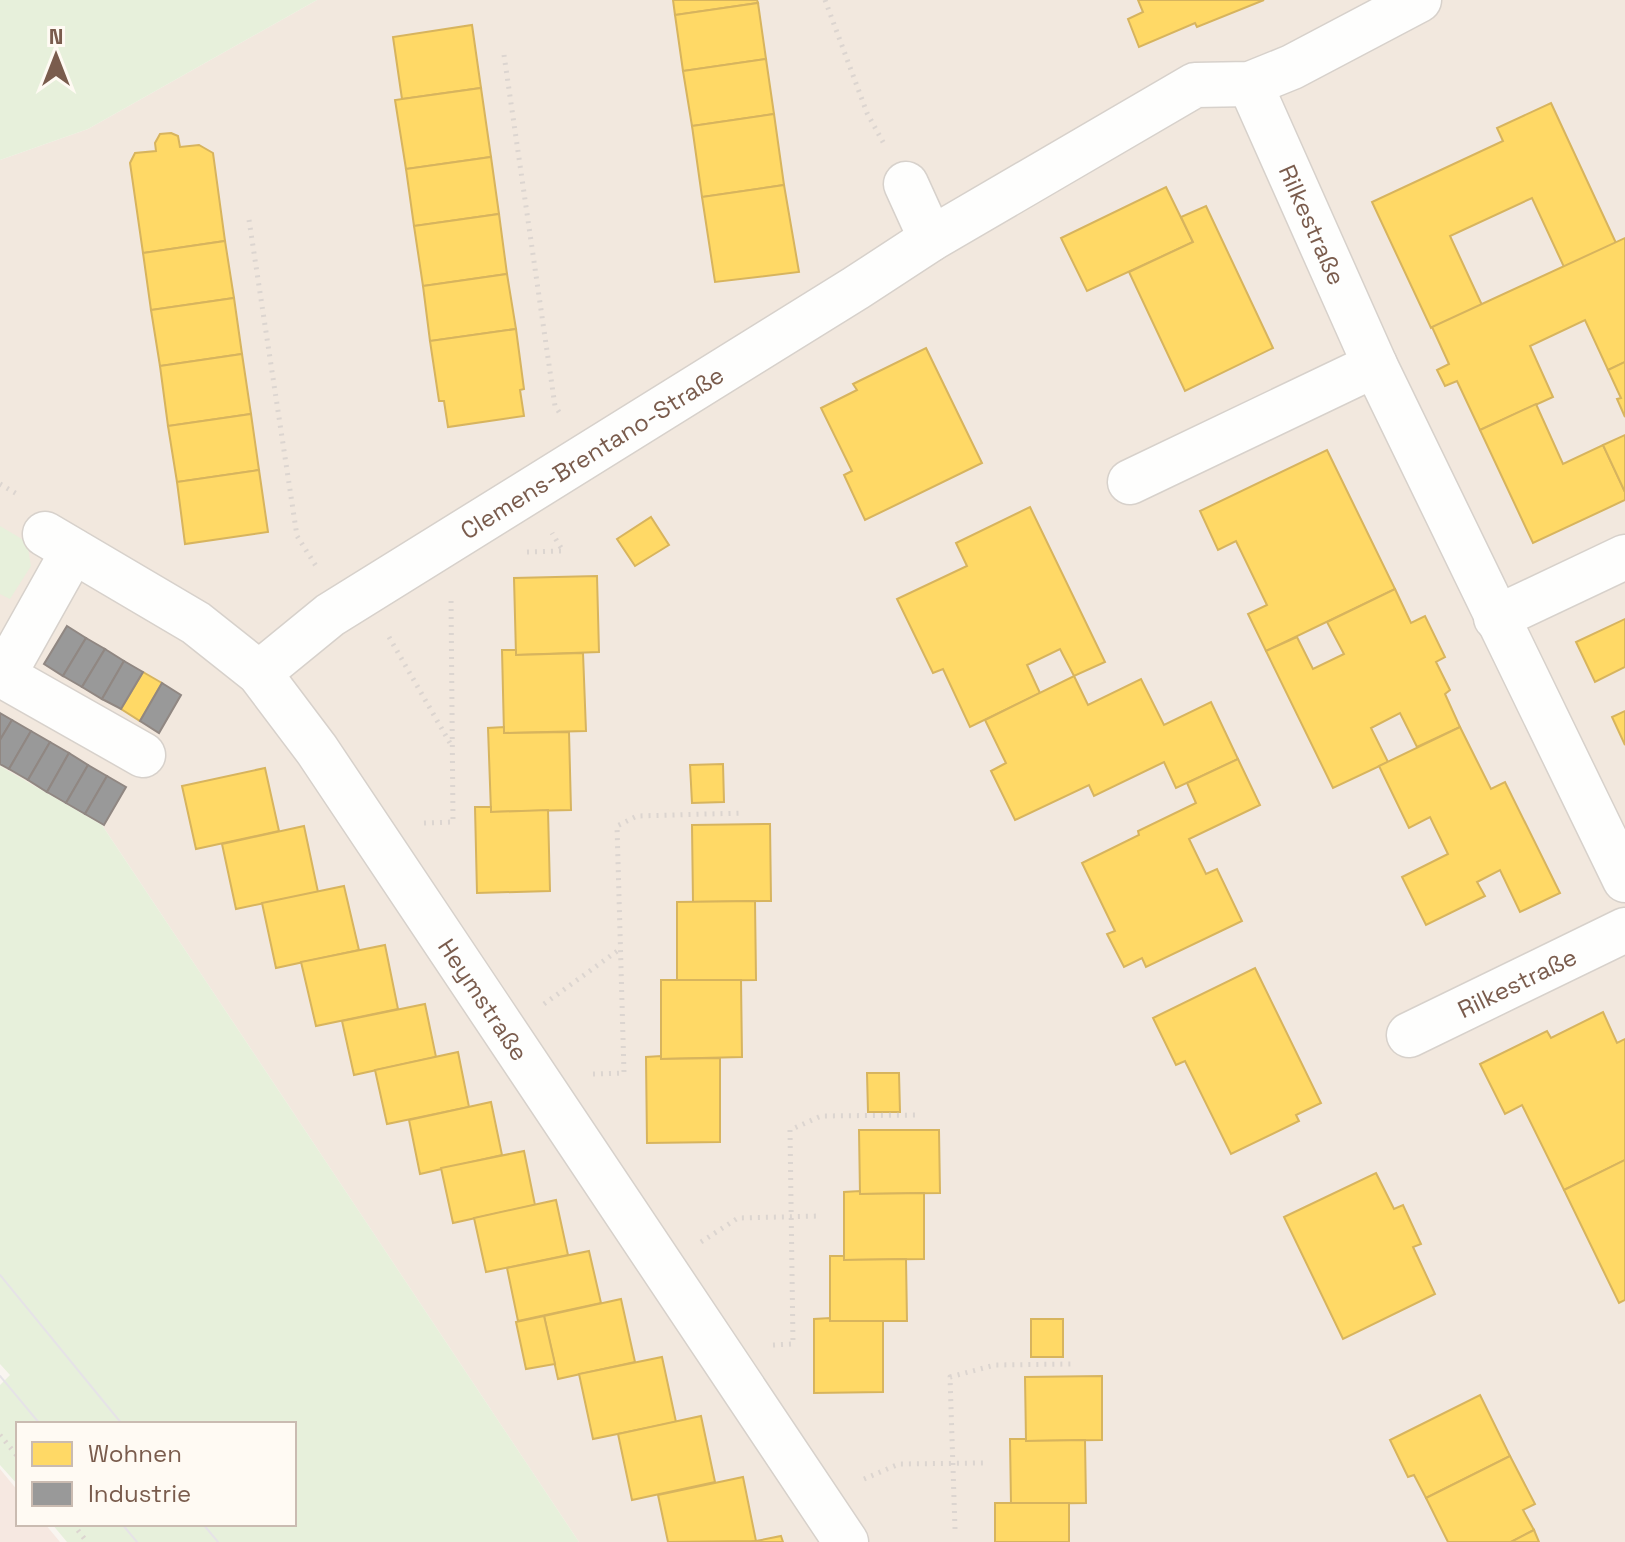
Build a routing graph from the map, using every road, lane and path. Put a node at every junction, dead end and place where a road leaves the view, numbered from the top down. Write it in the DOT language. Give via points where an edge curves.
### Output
graph roads {
  1 [pos="825,0"];
  2 [pos="1396,6"];
  3 [pos="504,55"];
  4 [pos="1250,84"];
  5 [pos="906,184"];
  6 [pos="249,220"];
  7 [pos="931,239"];
  8 [pos="1375,365"];
  9 [pos="588,456"];
  10 [pos="1130,482"];
  11 [pos="527,493"];
  12 [pos="525,552"];
  13 [pos="1625,557"];
  14 [pos="451,590"];
  15 [pos="353,601"];
  16 [pos="1496,618"];
  17 [pos="259,673"];
  18 [pos="1,675"];
  19 [pos="450,744"];
  20 [pos="143,755"];
  21 [pos="744,813"];
  22 [pos="375,837"];
  23 [pos="1625,880"];
  24 [pos="1625,930"];
  25 [pos="620,948"];
  26 [pos="505,1032"];
  27 [pos="1409,1035"];
  28 [pos="543,1088"];
  29 [pos="920,1115"];
  30 [pos="821,1216"];
  31 [pos="791,1217"];
  32 [pos="662,1266"];
  33 [pos="724,1359"];
  34 [pos="1071,1364"];
  35 [pos="0,1435"];
  36 [pos="16,1455"];
  37 [pos="953,1463"];
  38 [pos="983,1463"];
  39 [pos="820,1503"];
  40 [pos="75,1526"];
  41 [pos="955,1529"];
  42 [pos="87,1542"];
  43 [pos="846,1542"];
  1 -- 5 [label="path" via="867,113"];
  2 -- 4 [label="street, Clemens-Brentano-Straße" via="1292,67"];
  3 -- 9 [label="path" via="555,406"];
  4 -- 7 [label="street, Clemens-Brentano-Straße" via="1195,85"];
  4 -- 8 [label="street, Rilkestraße"];
  5 -- 7 [label="street"];
  6 -- 15 [label="path" via="297,536"];
  7 -- 9 [label="street, Clemens-Brentano-Straße"];
  8 -- 10 [label="street"];
  8 -- 16 [label="street, Rilkestraße"];
  9 -- 11 [label="street, Clemens-Brentano-Straße"];
  11 -- 12 [label="path" via="563,551"];
  11 -- 15 [label="street, Clemens-Brentano-Straße"];
  13 -- 16 [label="street"];
  14 -- 19 [label="path"];
  15 -- 17 [label="street, Clemens-Brentano-Straße"];
  15 -- 19 [label="path"];
  16 -- 23 [label="street, Rilkestraße"];
  17 -- 18 [label="street, Heymstraße" via="196,623 59,543"];
  17 -- 22 [label="street, Heymstraße"];
  18 -- 20 [label="street"];
  19 -- 22 [label="path" via="453,822 395,824"];
  21 -- 25 [label="path" via="637,816 617,826"];
  22 -- 26 [label="street, Heymstraße"];
  24 -- 27 [label="street, Rilkestraße"];
  25 -- 26 [label="path"];
  25 -- 28 [label="path" via="624,1073 564,1076"];
  26 -- 28 [label="street, Heymstraße"];
  28 -- 32 [label="street, Heymstraße"];
  29 -- 31 [label="path" via="821,1116 790,1130"];
  30 -- 31 [label="path"];
  31 -- 32 [label="path" via="738,1218"];
  31 -- 33 [label="path" via="793,1344 745,1347"];
  32 -- 33 [label="street, Heymstraße"];
  33 -- 39 [label="street, Heymstraße"];
  34 -- 37 [label="path" via="995,1365 950,1377"];
  35 -- 36 [label="path"];
  37 -- 38 [label="path"];
  37 -- 39 [label="path" via="899,1464"];
  37 -- 41 [label="path"];
  39 -- 43 [label="street, Heymstraße"];
  40 -- 42 [label="path"];
}
